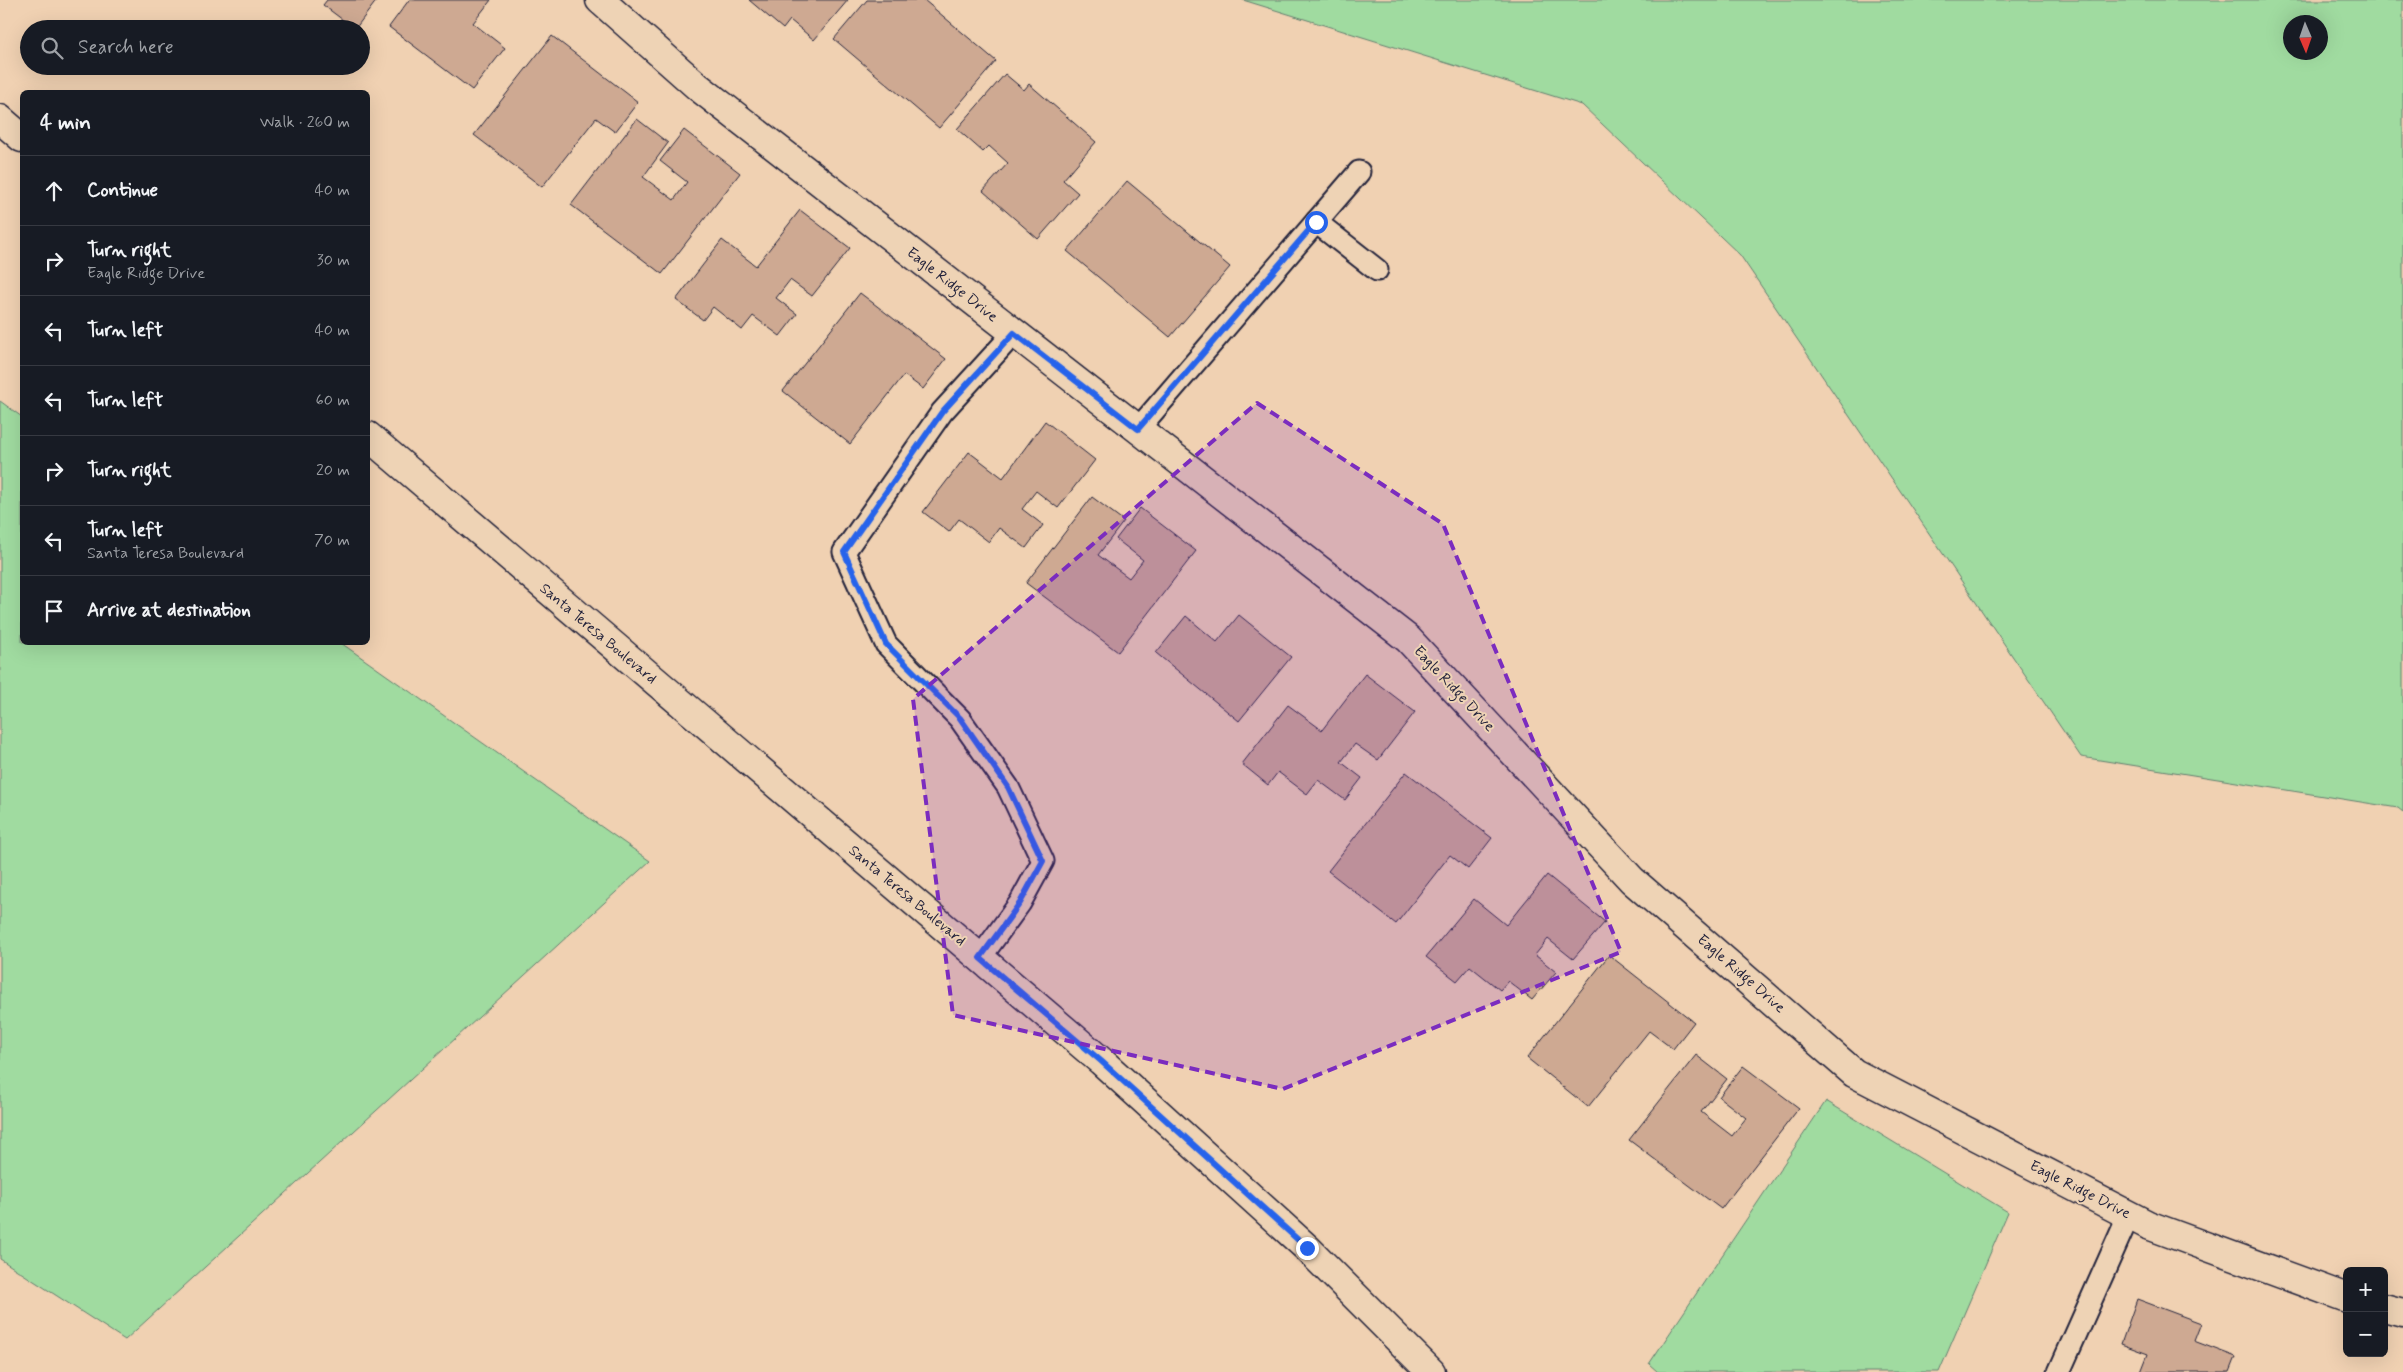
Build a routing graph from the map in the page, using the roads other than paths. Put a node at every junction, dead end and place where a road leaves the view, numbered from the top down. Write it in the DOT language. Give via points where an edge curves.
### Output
graph roads {
  1 [pos="600,0"];
  2 [pos="0,119"];
  3 [pos="20,136"];
  4 [pos="1359,172"];
  5 [pos="1316,222"];
  6 [pos="1377,270"];
  7 [pos="1014,333"];
  8 [pos="1138,429"];
  9 [pos="370,438"];
  10 [pos="980,958"];
  11 [pos="2129,1215"];
  12 [pos="2343,1297"];
  13 [pos="2388,1309"];
  14 [pos="2403,1312"];
  15 [pos="1431,1372"];
  16 [pos="2060,1372"];
  1 -- 7 [label="street, Eagle Ridge Drive" via="697,86"];
  2 -- 3 [label="street"];
  4 -- 5 [label="lane"];
  5 -- 6 [label="lane"];
  5 -- 8 [label="lane"];
  7 -- 8 [label="street, Eagle Ridge Drive"];
  7 -- 10 [label="lane" via="942,412 844,552 886,644 960,718 1008,787 1043,861 1020,903"];
  8 -- 11 [label="street, Eagle Ridge Drive" via="1408,639 1632,880 1854,1073"];
  9 -- 10 [label="street, Santa Teresa Boulevard"];
  10 -- 15 [label="street, Santa Teresa Boulevard" via="1101,1061 1307,1248"];
  11 -- 12 [label="street, Eagle Ridge Drive" via="2148,1225"];
  11 -- 16 [label="lane"];
  13 -- 14 [label="street"];
}
